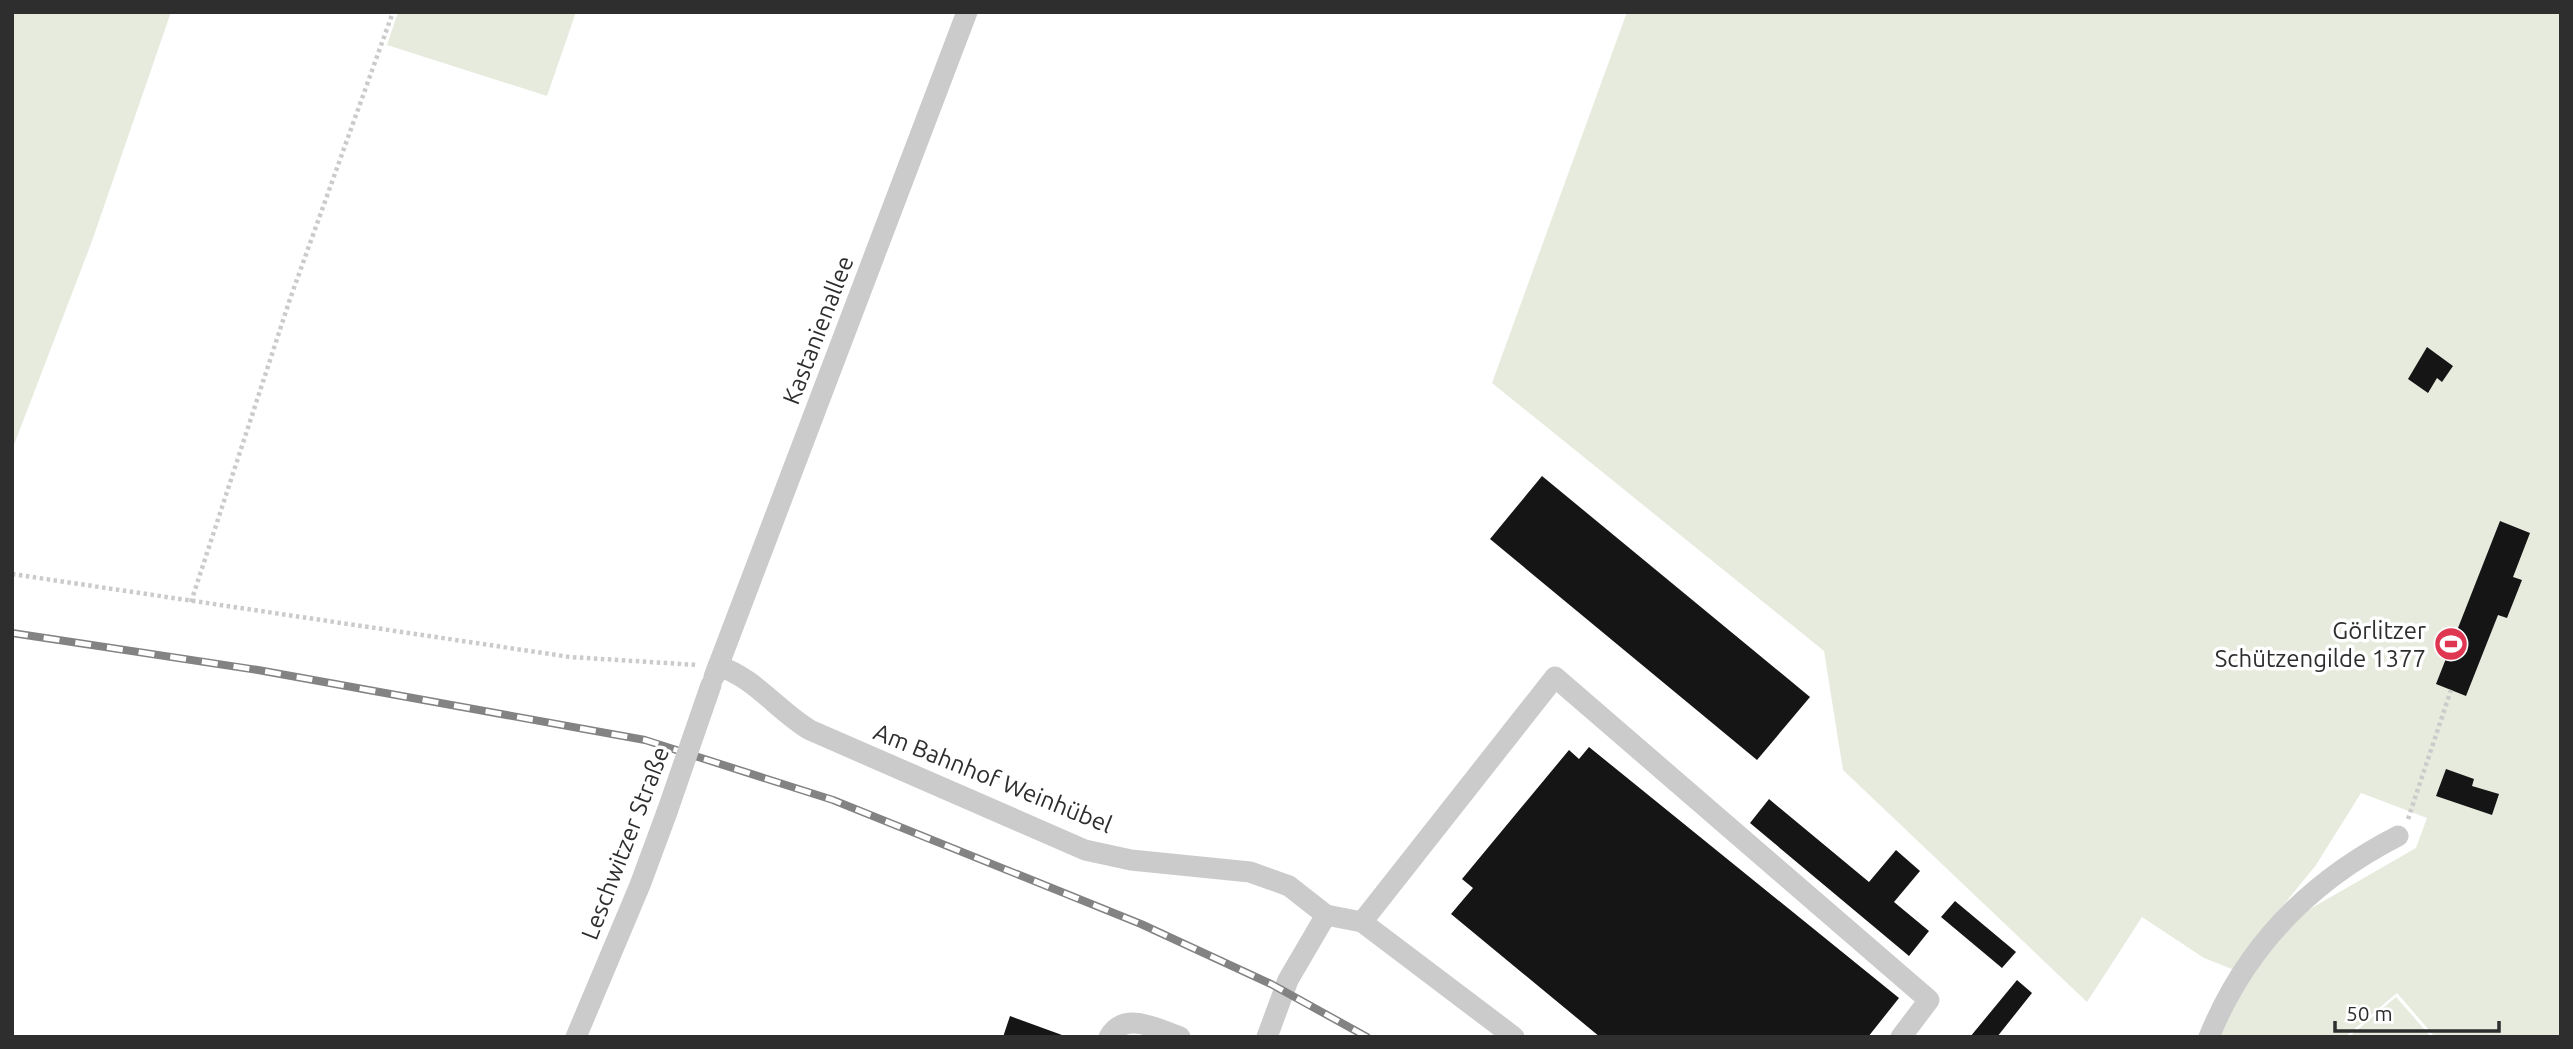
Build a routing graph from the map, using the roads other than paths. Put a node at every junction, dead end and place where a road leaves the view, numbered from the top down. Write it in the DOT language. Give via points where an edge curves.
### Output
graph roads {
  1 [pos="967,12"];
  2 [pos="714,676"];
  3 [pos="2398,836"];
  4 [pos="1325,915"];
  5 [pos="1362,922"];
  6 [pos="576,1037"];
  7 [pos="1109,1037"];
  8 [pos="1180,1037"];
  9 [pos="1267,1037"];
  10 [pos="1514,1037"];
  11 [pos="1901,1037"];
  12 [pos="2209,1037"];
  1 -- 2 [label="street, Kastanienallee"];
  2 -- 4 [label="street, Am Bahnhof Weinhübel" via="742,676 810,730 1085,850 1131,860 1250,872 1289,886"];
  2 -- 6 [label="street, Leschwitzer Straße, bridge" via="640,885"];
  3 -- 12 [label="street" via="2340,870 2279,922 2241,973"];
  4 -- 5 [label="street, Am Bahnhof Weinhübel"];
  4 -- 9 [label="street" via="1288,980"];
  5 -- 10 [label="street, Am Bahnhof Weinhübel"];
  5 -- 11 [label="street" via="1555,677 1929,1000"];
  7 -- 8 [label="street" via="1126,1022"];
}
